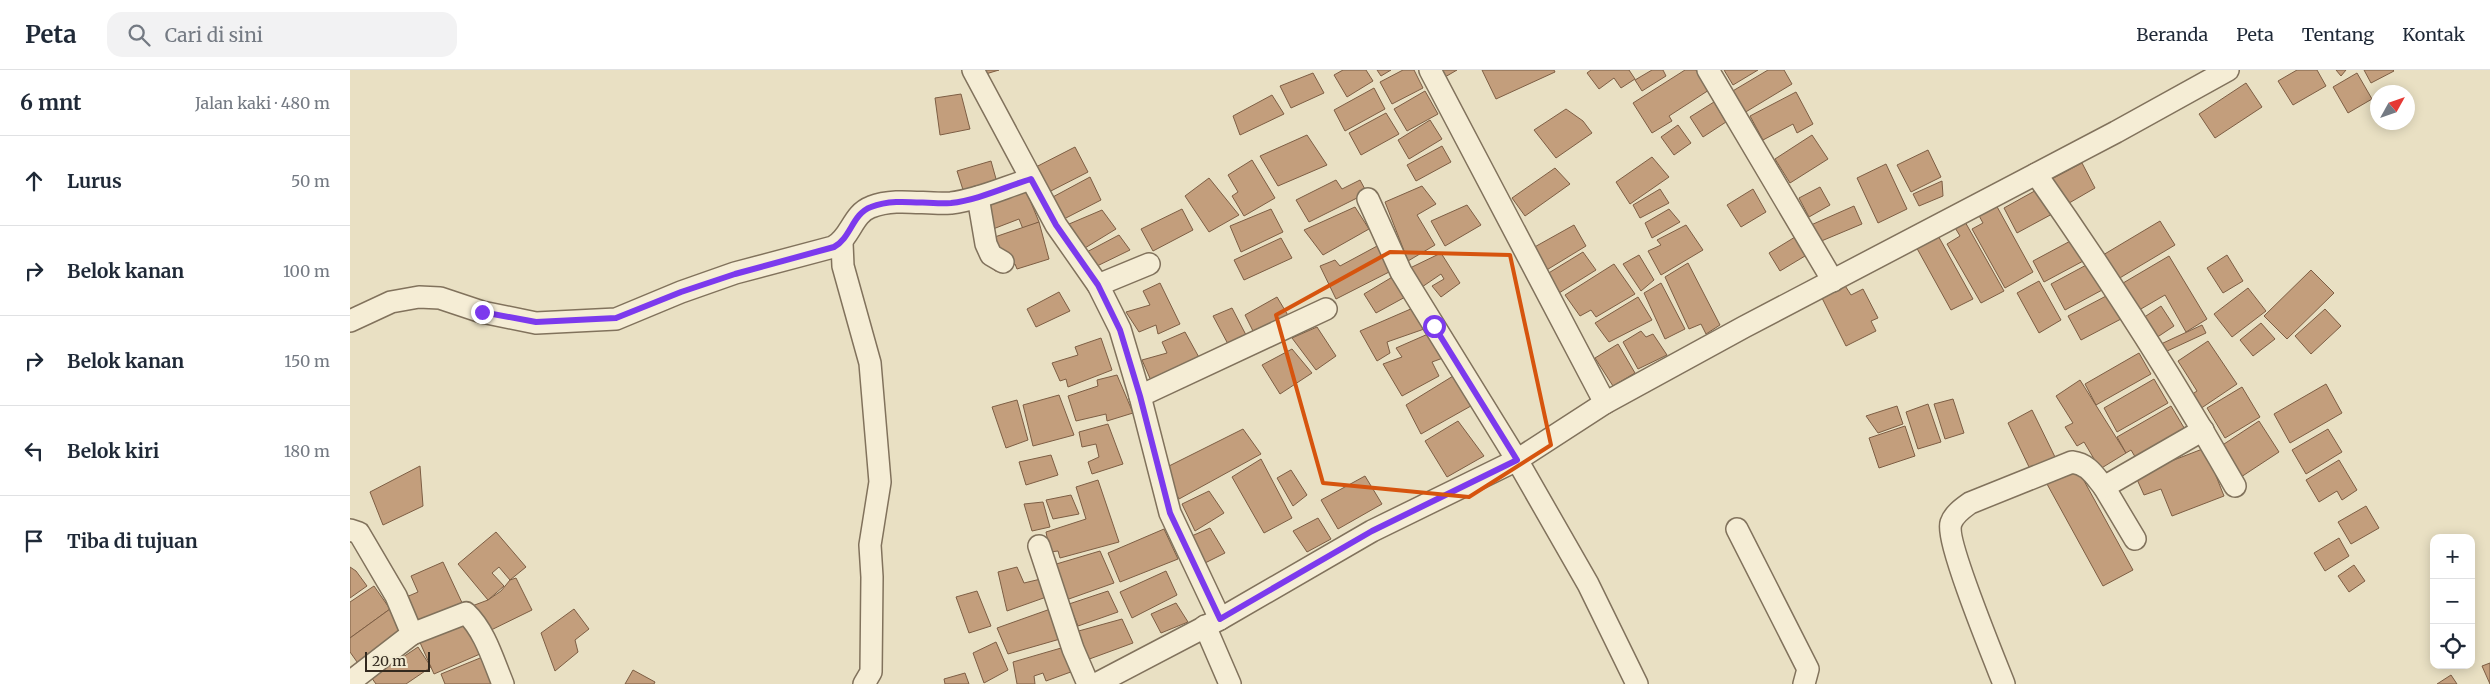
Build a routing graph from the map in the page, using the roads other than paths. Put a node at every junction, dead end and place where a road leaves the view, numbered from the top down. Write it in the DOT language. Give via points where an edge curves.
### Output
graph roads {
  1 [pos="973,70"];
  2 [pos="1430,70"];
  3 [pos="1708,70"];
  4 [pos="2228,70"];
  5 [pos="2036,174"];
  6 [pos="1031,179"];
  7 [pos="978,197"];
  8 [pos="1368,199"];
  9 [pos="842,243"];
  10 [pos="1003,262"];
  11 [pos="1149,264"];
  12 [pos="1833,281"];
  13 [pos="1098,285"];
  14 [pos="1326,309"];
  15 [pos="350,321"];
  16 [pos="1140,396"];
  17 [pos="1605,403"];
  18 [pos="2203,430"];
  19 [pos="1517,460"];
  20 [pos="2235,486"];
  21 [pos="2104,487"];
  22 [pos="1737,529"];
  23 [pos="350,530"];
  24 [pos="2135,539"];
  25 [pos="1039,546"];
  26 [pos="1213,623"];
  27 [pos="412,634"];
  28 [pos="350,682"];
  29 [pos="503,684"];
  30 [pos="864,684"];
  31 [pos="1088,684"];
  32 [pos="1096,684"];
  33 [pos="1230,684"];
  34 [pos="1637,684"];
  35 [pos="1804,684"];
  36 [pos="2004,684"];
  1 -- 6 [label="street"];
  2 -- 17 [label="street"];
  3 -- 12 [label="street"];
  4 -- 5 [label="street"];
  5 -- 12 [label="street"];
  5 -- 18 [label="street" via="2107,277"];
  6 -- 7 [label="street"];
  6 -- 13 [label="street" via="1056,225"];
  7 -- 9 [label="street" via="952,203 884,203 869,207 856,219"];
  7 -- 10 [label="street" via="986,244 991,255"];
  8 -- 19 [label="street" via="1401,272"];
  9 -- 15 [label="street" via="726,276 616,318 536,322 482,312 440,298 419,297 391,302"];
  9 -- 30 [label="street" via="843,266 870,363 880,482 870,545 871,672"];
  11 -- 13 [label="street"];
  12 -- 17 [label="street"];
  13 -- 16 [label="street" via="1120,330"];
  14 -- 16 [label="street"];
  16 -- 26 [label="street" via="1170,513"];
  17 -- 19 [label="street"];
  18 -- 20 [label="street"];
  18 -- 21 [label="street"];
  19 -- 26 [label="street" via="1372,531"];
  19 -- 34 [label="street" via="1588,584"];
  21 -- 24 [label="street"];
  21 -- 36 [label="street" via="2089,468 2072,462 1970,503 1958,512 1951,523 1951,537"];
  22 -- 35 [label="street" via="1808,669"];
  23 -- 27 [label="street" via="359,533 396,596"];
  25 -- 31 [label="street"];
  26 -- 32 [label="street"];
  26 -- 33 [label="street"];
  27 -- 28 [label="street"];
  27 -- 29 [label="street" via="466,613 473,619 487,645"];
}
